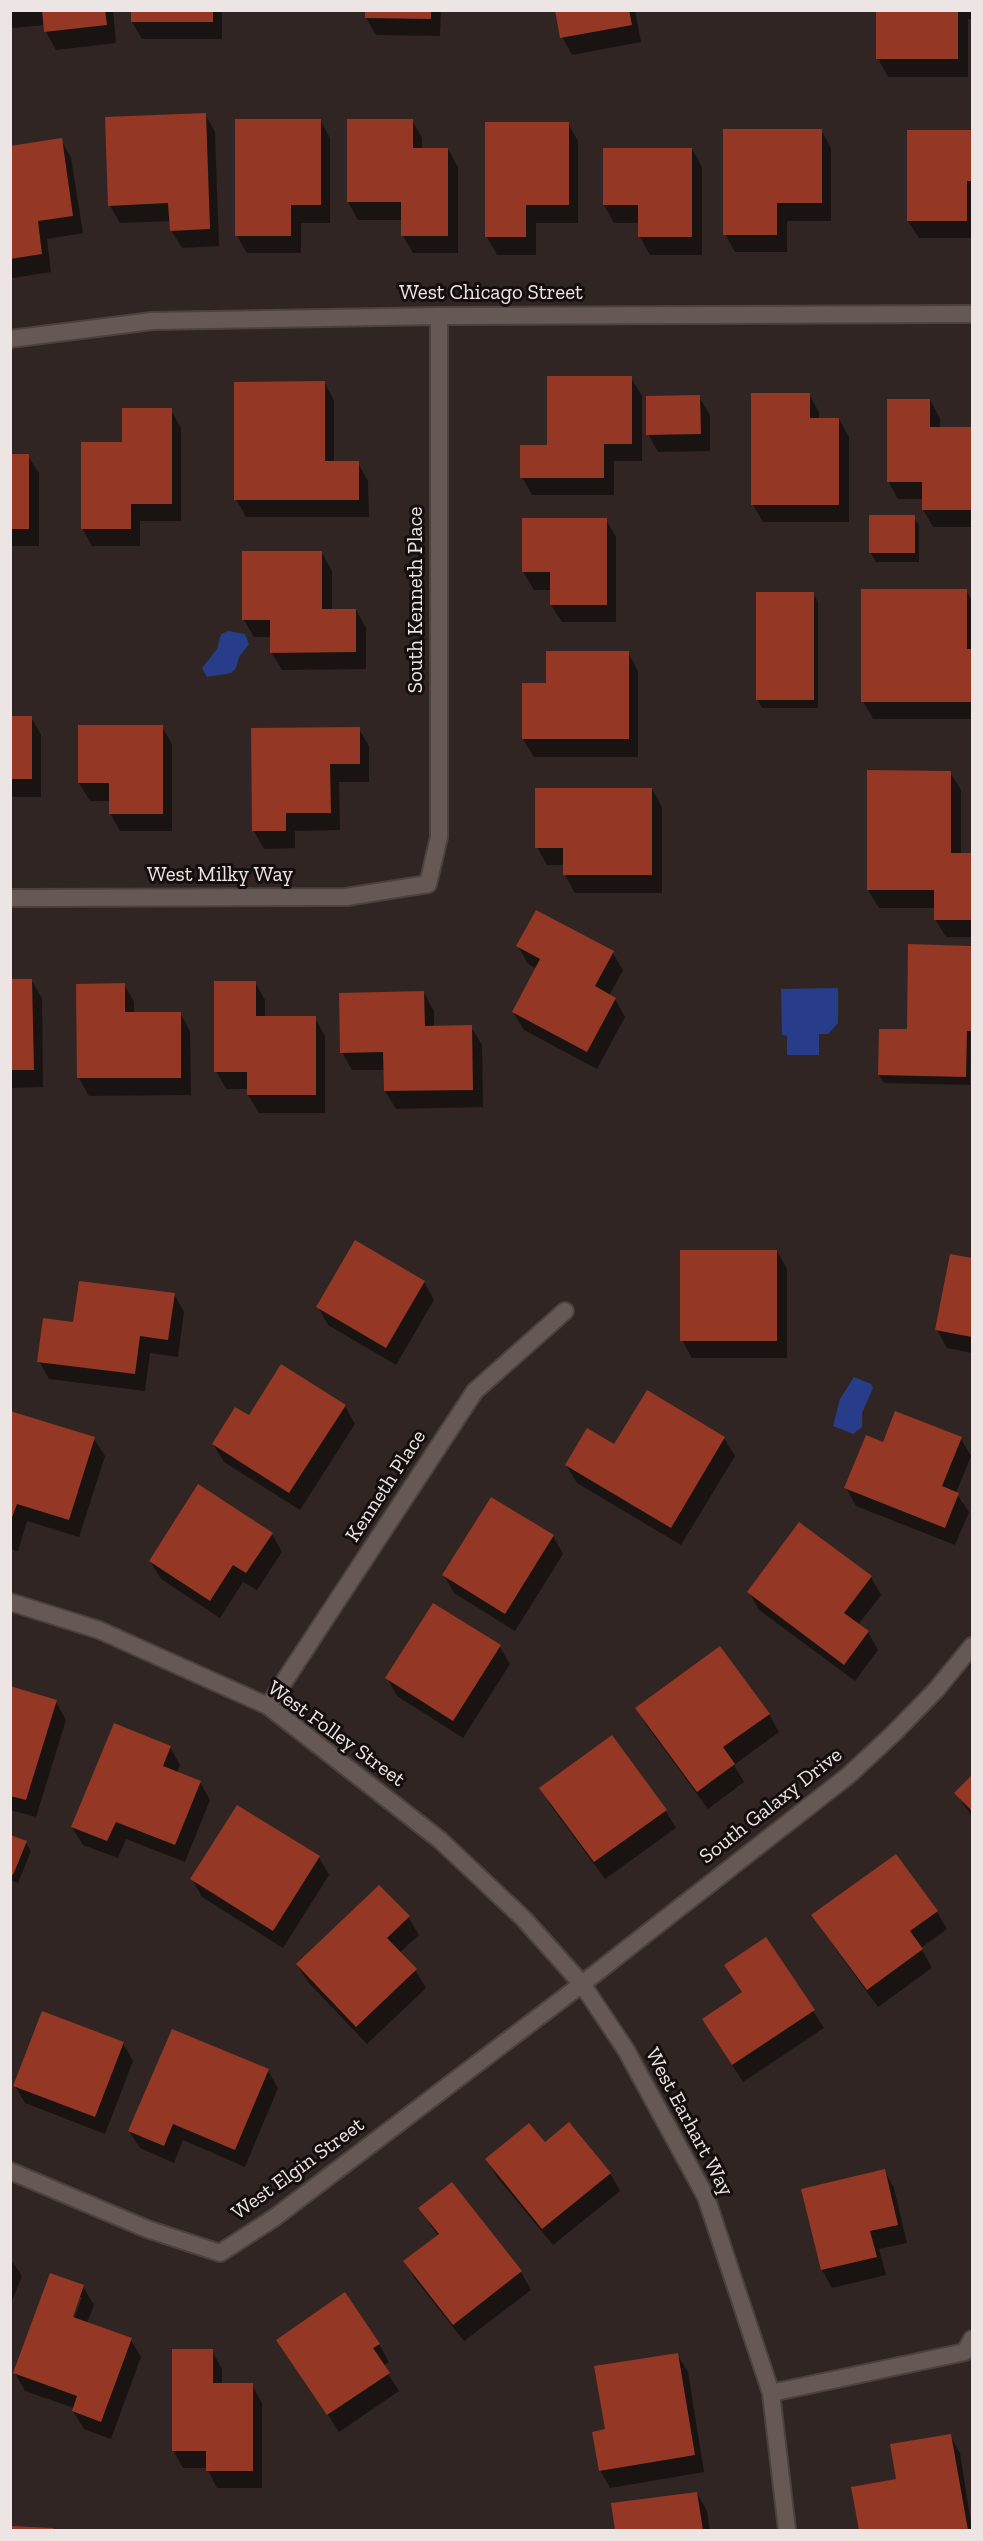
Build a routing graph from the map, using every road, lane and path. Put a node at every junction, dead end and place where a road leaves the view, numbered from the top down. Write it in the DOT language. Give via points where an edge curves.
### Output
graph roads {
  1 [pos="972,314"];
  2 [pos="439,316"];
  3 [pos="10,339"];
  4 [pos="428,884"];
  5 [pos="10,898"];
  6 [pos="565,1311"];
  7 [pos="10,1602"];
  8 [pos="972,1646"];
  9 [pos="268,1706"];
  10 [pos="582,1984"];
  11 [pos="10,2171"];
  12 [pos="972,2339"];
  13 [pos="771,2393"];
  14 [pos="787,2530"];
  1 -- 2 [label="street, West Chicago Street"];
  2 -- 3 [label="street, West Chicago Street" via="152,321"];
  2 -- 4 [label="street, South Kenneth Place" via="439,837"];
  4 -- 5 [label="street, West Milky Way" via="346,897"];
  6 -- 9 [label="street, Kenneth Place" via="475,1391"];
  7 -- 9 [label="street, West Folley Street" via="99,1630"];
  8 -- 10 [label="street, South Galaxy Drive" via="936,1690 849,1775"];
  9 -- 10 [label="street, West Folley Street" via="440,1840 524,1918"];
  10 -- 11 [label="street, West Elgin Street" via="274,2218 220,2253 147,2229"];
  10 -- 13 [label="street, West Earhart Way" via="626,2050 706,2197"];
  12 -- 13 [label="street" via="965,2352"];
  13 -- 14 [label="street, West Earhart Way"];
}
